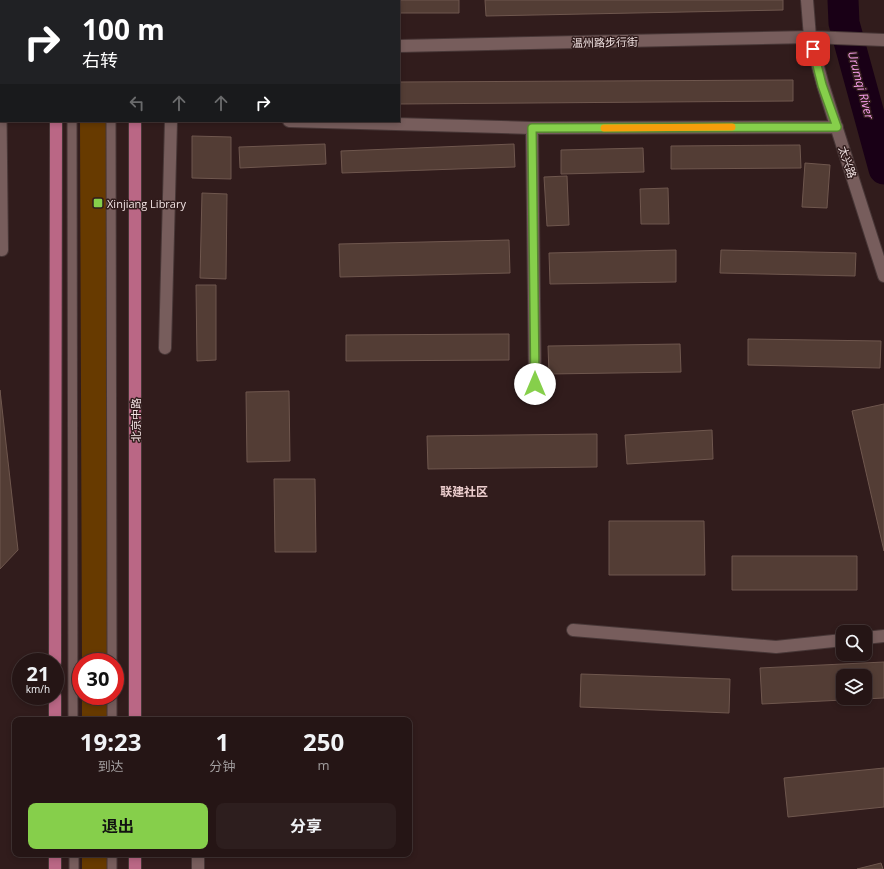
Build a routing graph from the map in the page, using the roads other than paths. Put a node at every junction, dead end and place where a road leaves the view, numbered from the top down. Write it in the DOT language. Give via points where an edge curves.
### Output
graph roads {
  1 [pos="807,0"];
  2 [pos="810,37"];
  3 [pos="884,40"];
  4 [pos="400,46"];
  5 [pos="1,122"];
  6 [pos="56,122"];
  7 [pos="72,122"];
  8 [pos="111,122"];
  9 [pos="135,122"];
  10 [pos="171,122"];
  11 [pos="324,122"];
  12 [pos="837,127"];
  13 [pos="532,128"];
  14 [pos="2,250"];
  15 [pos="884,276"];
  16 [pos="165,348"];
  17 [pos="535,384"];
  18 [pos="573,630"];
  19 [pos="884,636"];
  20 [pos="872,637"];
  21 [pos="836,641"];
  22 [pos="55,653"];
  23 [pos="112,653"];
  24 [pos="55,705"];
  25 [pos="112,705"];
  26 [pos="55,717"];
  27 [pos="73,717"];
  28 [pos="112,717"];
  29 [pos="135,717"];
  30 [pos="55,857"];
  31 [pos="74,857"];
  32 [pos="112,857"];
  33 [pos="135,857"];
  34 [pos="198,857"];
  35 [pos="55,869"];
  36 [pos="74,869"];
  37 [pos="112,869"];
  38 [pos="135,869"];
  39 [pos="198,869"];
  1 -- 2 [label="street, 太兴路"];
  2 -- 3 [label="street, 温州路步行街"];
  2 -- 4 [label="street, 温州路步行街"];
  2 -- 12 [label="street, 太兴路" via="822,85"];
  5 -- 14 [label="street"];
  6 -- 22 [label="main road"];
  7 -- 27 [label="lane"];
  8 -- 23 [label="lane"];
  9 -- 29 [label="main road, 北京中路"];
  10 -- 16 [label="street"];
  11 -- 13 [label="street"];
  12 -- 13 [label="street"];
  12 -- 15 [label="street, 太兴路"];
  13 -- 17 [label="street"];
  18 -- 21 [label="street" via="776,647"];
  19 -- 20 [label="street"];
  24 -- 26 [label="main road"];
  25 -- 28 [label="lane"];
  30 -- 35 [label="main road"];
  31 -- 36 [label="lane"];
  32 -- 37 [label="lane"];
  33 -- 38 [label="main road"];
  34 -- 39 [label="street"];
}
